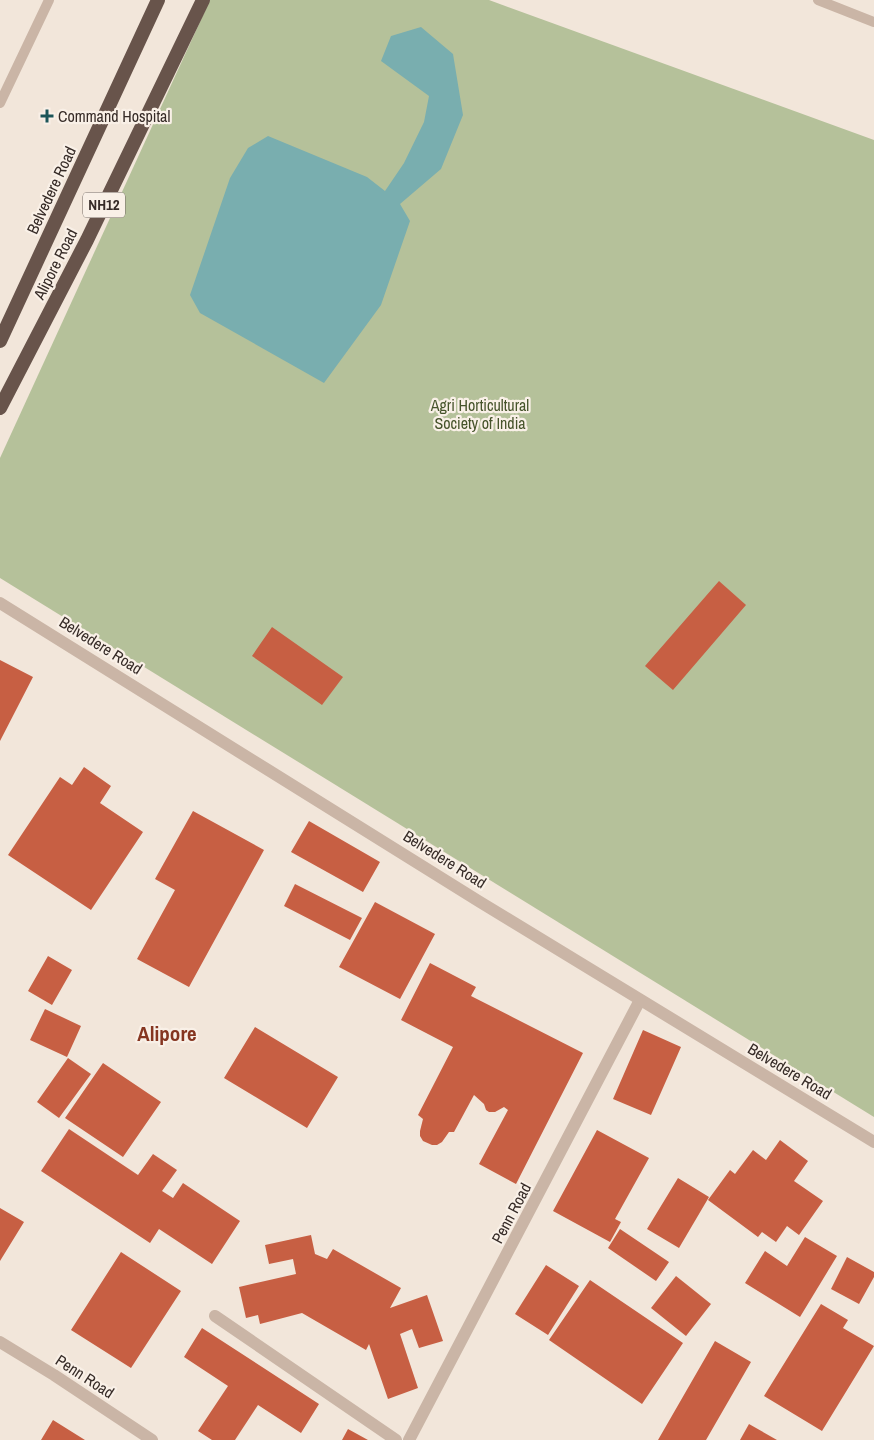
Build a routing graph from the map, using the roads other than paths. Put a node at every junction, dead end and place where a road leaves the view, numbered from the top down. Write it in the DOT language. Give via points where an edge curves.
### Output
graph roads {
  1 [pos="48,0"];
  2 [pos="158,0"];
  3 [pos="203,0"];
  4 [pos="818,0"];
  5 [pos="874,22"];
  6 [pos="0,103"];
  7 [pos="0,341"];
  8 [pos="0,408"];
  9 [pos="0,603"];
  10 [pos="640,1000"];
  11 [pos="874,1142"];
  12 [pos="215,1316"];
  13 [pos="0,1342"];
  14 [pos="152,1440"];
  15 [pos="396,1440"];
  16 [pos="410,1440"];
  1 -- 6 [label="lane"];
  2 -- 7 [label="highway, Belvedere Road / NH12"];
  3 -- 8 [label="highway, Alipore Road / NH12" via="87,240"];
  4 -- 5 [label="lane"];
  9 -- 10 [label="street, Belvedere Road"];
  10 -- 11 [label="street, Belvedere Road"];
  10 -- 16 [label="street, Penn Road"];
  12 -- 15 [label="street"];
  13 -- 14 [label="street, Penn Road"];
}
